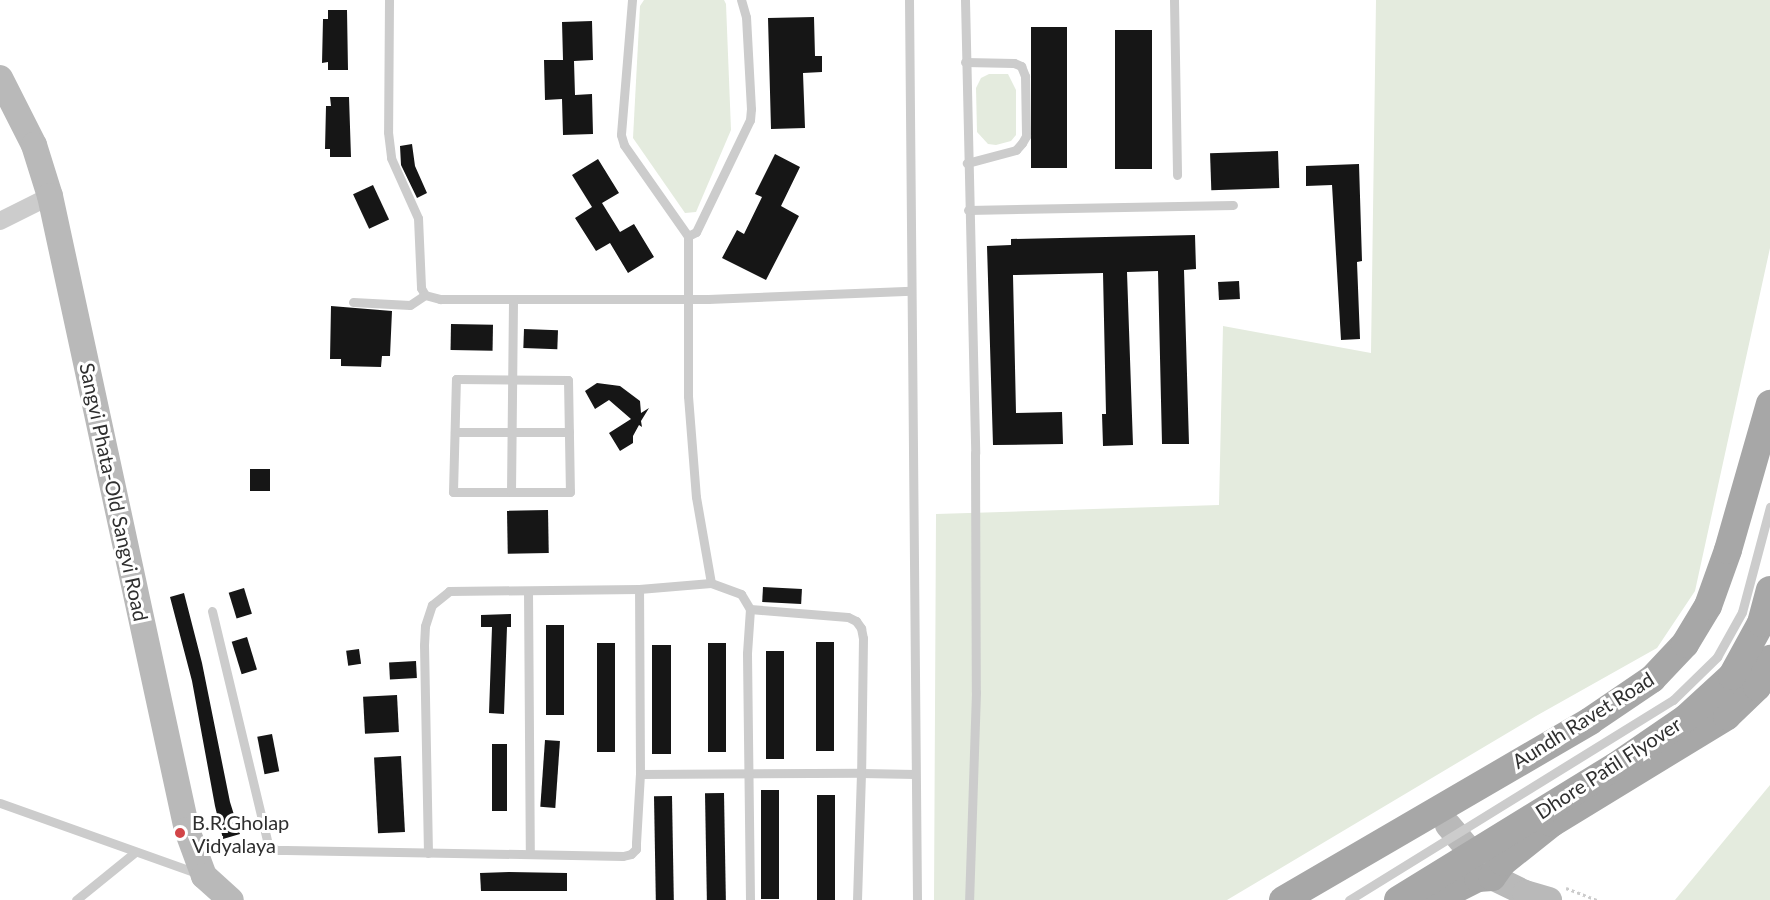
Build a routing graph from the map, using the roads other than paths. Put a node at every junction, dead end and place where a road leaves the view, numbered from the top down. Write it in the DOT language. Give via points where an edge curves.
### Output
graph roads {
  1 [pos="389,0"];
  2 [pos="632,0"];
  3 [pos="741,0"];
  4 [pos="909,0"];
  5 [pos="965,0"];
  6 [pos="1174,0"];
  7 [pos="965,62"];
  8 [pos="0,78"];
  9 [pos="967,163"];
  10 [pos="1177,174"];
  11 [pos="50,196"];
  12 [pos="1233,205"];
  13 [pos="968,210"];
  14 [pos="0,220"];
  15 [pos="688,236"];
  16 [pos="911,291"];
  17 [pos="425,295"];
  18 [pos="513,299"];
  19 [pos="688,299"];
  20 [pos="353,302"];
  21 [pos="513,379"];
  22 [pos="1770,404"];
  23 [pos="454,432"];
  24 [pos="512,432"];
  25 [pos="569,432"];
  26 [pos="511,492"];
  27 [pos="1770,507"];
  28 [pos="711,583"];
  29 [pos="639,589"];
  30 [pos="528,591"];
  31 [pos="1770,591"];
  32 [pos="750,609"];
  33 [pos="212,611"];
  34 [pos="1770,659"];
  35 [pos="1566,734"];
  36 [pos="749,773"];
  37 [pos="861,773"];
  38 [pos="639,774"];
  39 [pos="915,774"];
  40 [pos="0,803"];
  41 [pos="1448,825"];
  42 [pos="134,853"];
  43 [pos="428,853"];
  44 [pos="530,854"];
  45 [pos="204,876"];
  46 [pos="1492,877"];
  47 [pos="1547,894"];
  48 [pos="76,900"];
  49 [pos="231,900"];
  50 [pos="750,900"];
  51 [pos="857,900"];
  52 [pos="917,900"];
  53 [pos="969,900"];
  54 [pos="1283,900"];
  55 [pos="1319,900"];
  56 [pos="1349,900"];
  57 [pos="1398,900"];
  58 [pos="1434,900"];
  1 -- 17 [label="lane" via="391,158 418,218 421,288"];
  2 -- 15 [label="lane" via="621,135 624,145"];
  3 -- 15 [label="lane" via="746,17 750,120 696,232"];
  4 -- 16 [label="lane"];
  5 -- 7 [label="lane"];
  6 -- 10 [label="lane"];
  7 -- 9 [label="lane"];
  7 -- 9 [label="lane" via="1021,66 1026,136 1016,150"];
  8 -- 11 [label="main road, Sangvi Phata-Old Sangvi Road" via="34,146"];
  9 -- 13 [label="lane"];
  11 -- 14 [label="street"];
  11 -- 45 [label="main road, Sangvi Phata-Old Sangvi Road" via="187,830"];
  12 -- 13 [label="lane"];
  13 -- 53 [label="lane" via="976,692"];
  15 -- 19 [label="lane"];
  16 -- 19 [label="lane"];
  16 -- 39 [label="lane"];
  17 -- 18 [label="lane" via="440,299"];
  17 -- 20 [label="lane" via="410,305"];
  18 -- 19 [label="lane"];
  18 -- 21 [label="lane"];
  19 -- 28 [label="lane" via="688,396 696,497"];
  21 -- 23 [label="lane" via="456,379"];
  21 -- 24 [label="lane"];
  21 -- 25 [label="lane" via="568,380"];
  22 -- 35 [label="main road, Aundh Ravet Road" via="1724,562 1708,606 1686,644 1652,679"];
  23 -- 24 [label="lane"];
  23 -- 26 [label="lane" via="453,492"];
  24 -- 25 [label="lane"];
  24 -- 26 [label="lane"];
  25 -- 26 [label="lane" via="570,492"];
  27 -- 56 [label="lane, bridge" via="1742,612 1717,657 1673,700"];
  28 -- 29 [label="lane"];
  28 -- 32 [label="lane" via="741,594"];
  29 -- 30 [label="lane"];
  29 -- 38 [label="lane"];
  30 -- 43 [label="lane" via="449,591 432,606 424,645"];
  30 -- 44 [label="lane"];
  31 -- 57 [label="main road, Dhore Patil Flyover, bridge" via="1761,623 1732,676 1686,718 1616,766"];
  32 -- 36 [label="lane"];
  32 -- 37 [label="lane" via="848,617 861,628"];
  33 -- 43 [label="lane" via="268,845 277,850"];
  34 -- 46 [label="main road" via="1757,687 1727,716 1552,824 1503,862"];
  35 -- 41 [label="main road" via="1528,777"];
  35 -- 54 [label="main road, Aundh Ravet Road"];
  36 -- 37 [label="lane"];
  36 -- 38 [label="lane"];
  36 -- 50 [label="lane"];
  37 -- 39 [label="lane"];
  37 -- 51 [label="lane"];
  38 -- 44 [label="lane" via="636,849 631,854"];
  39 -- 52 [label="lane"];
  40 -- 42 [label="lane"];
  41 -- 46 [label="main road"];
  41 -- 55 [label="main road"];
  42 -- 45 [label="lane"];
  42 -- 48 [label="lane"];
  43 -- 44 [label="lane"];
  45 -- 49 [label="main road, Sangvi Phata-Old Sangvi Road"];
  46 -- 47 [label="main road"];
  46 -- 58 [label="main road" via="1478,878"];
}
